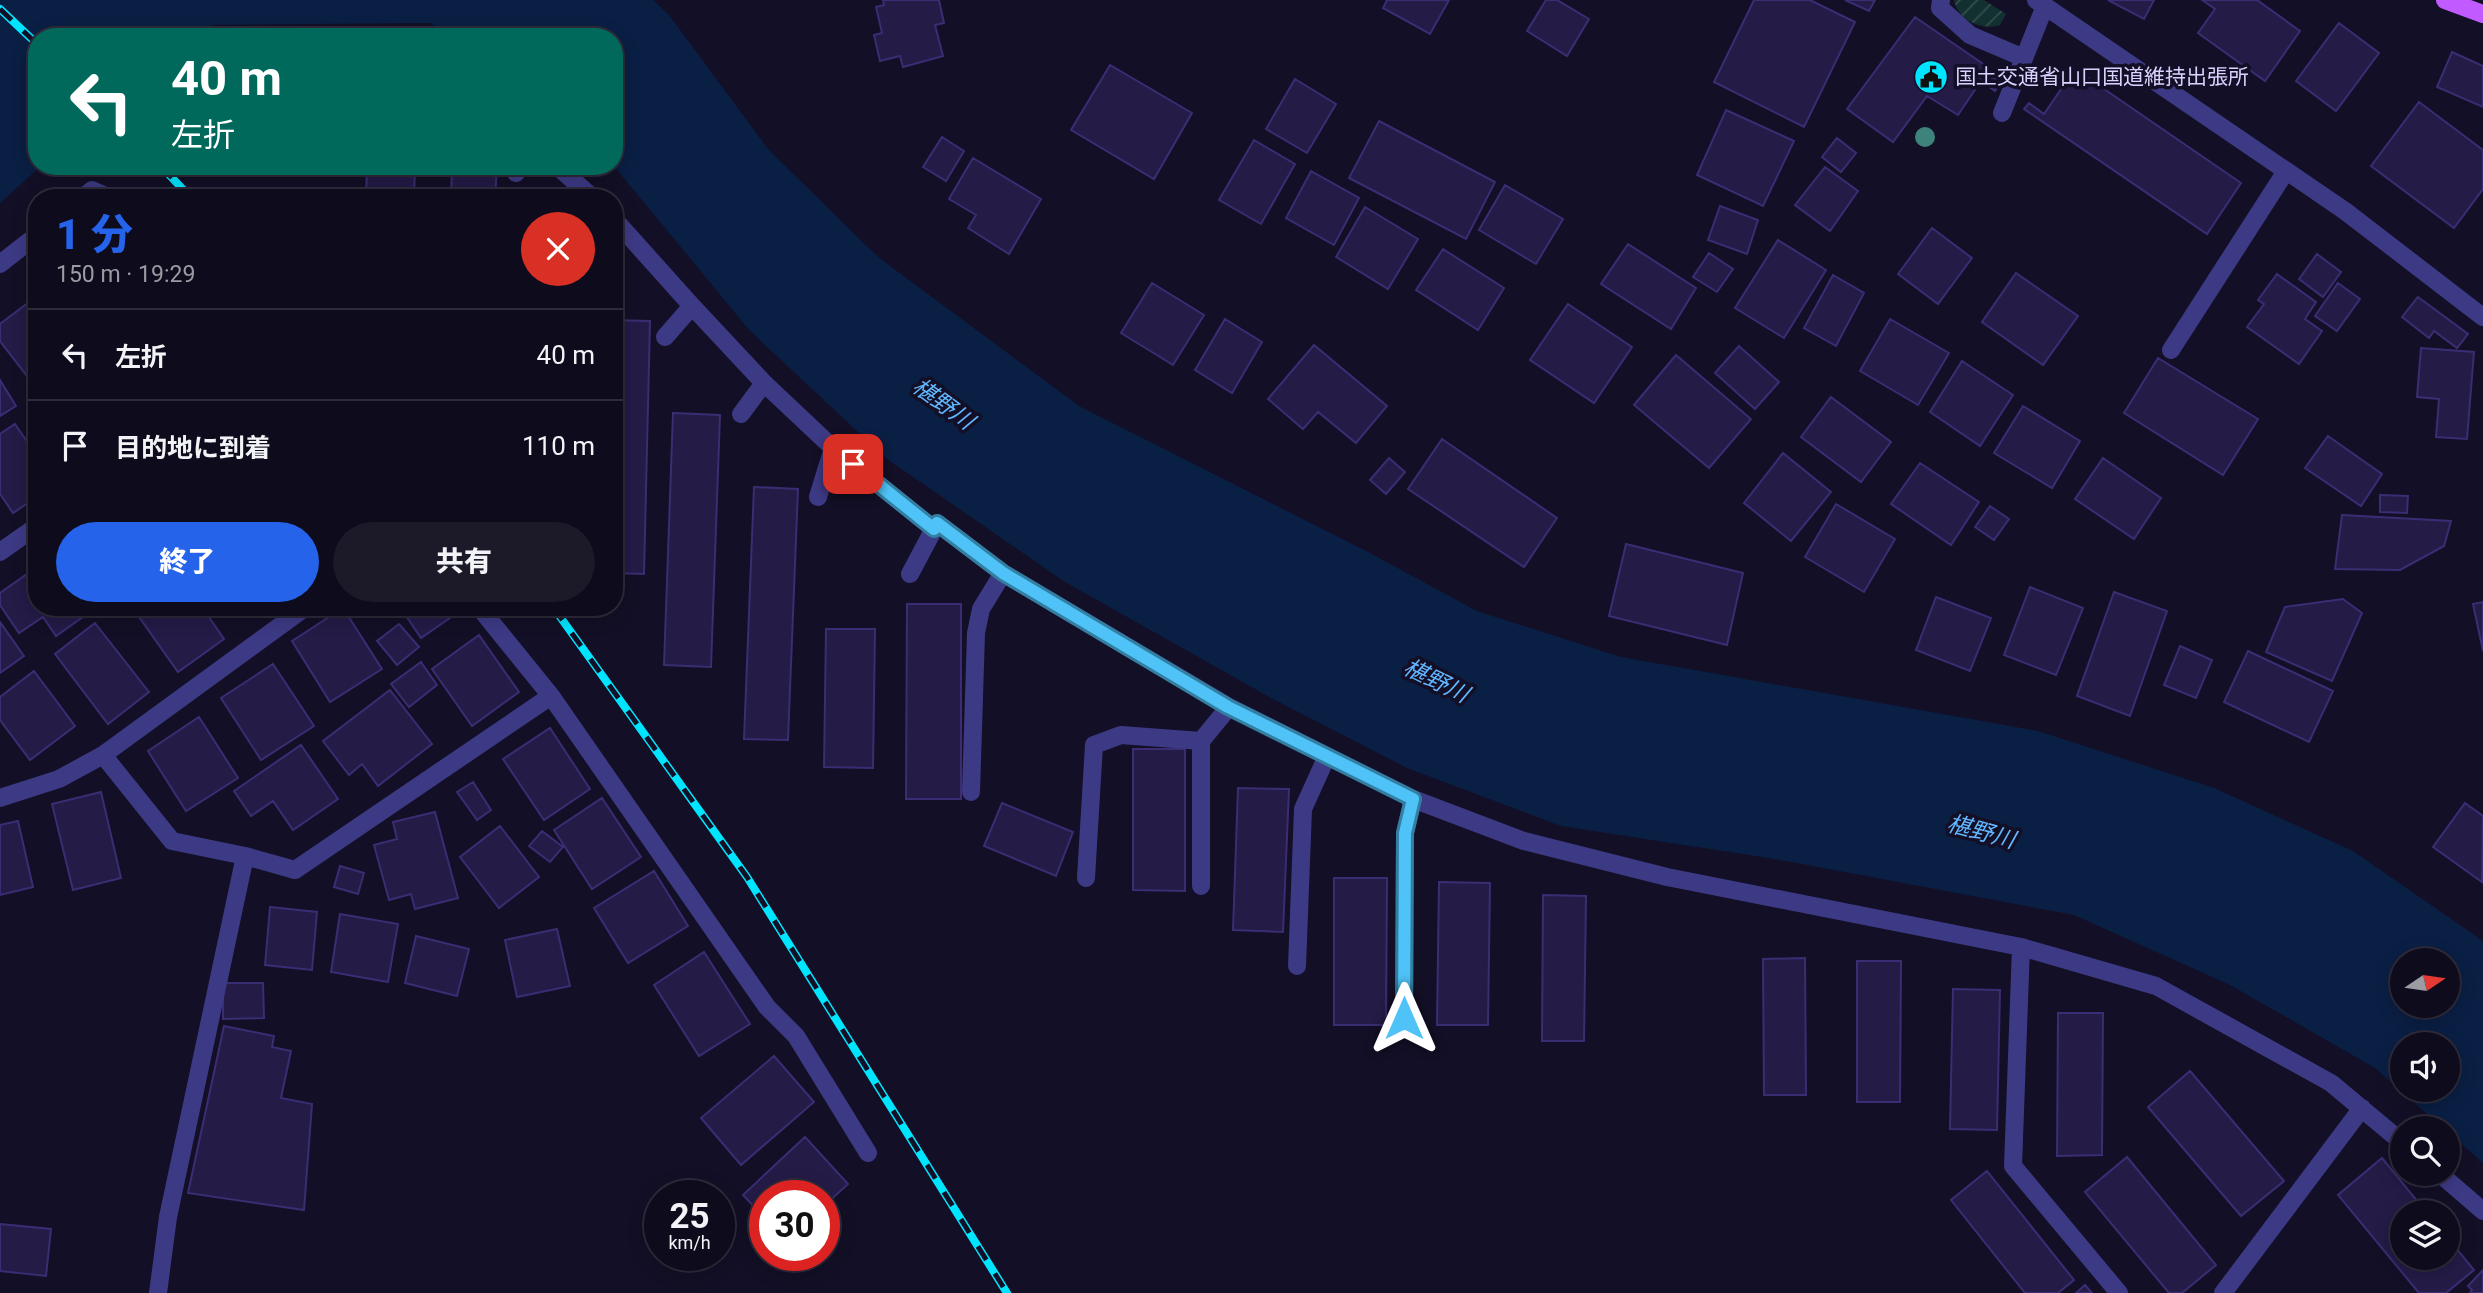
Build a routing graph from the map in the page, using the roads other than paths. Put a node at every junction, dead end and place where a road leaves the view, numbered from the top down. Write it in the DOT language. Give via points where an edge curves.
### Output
graph roads {
  1 [pos="1941,0"];
  2 [pos="2445,0"];
  3 [pos="2040,3"];
  4 [pos="2483,14"];
  5 [pos="2024,58"];
  6 [pos="2002,113"];
  7 [pos="2286,171"];
  8 [pos="567,175"];
  9 [pos="583,189"];
  10 [pos="623,228"];
  11 [pos="28,242"];
  12 [pos="0,264"];
  13 [pos="692,306"];
  14 [pos="2483,317"];
  15 [pos="665,337"];
  16 [pos="2171,350"];
  17 [pos="764,383"];
  18 [pos="741,414"];
  19 [pos="833,448"];
  20 [pos="818,497"];
  21 [pos="934,529"];
  22 [pos="28,532"];
  23 [pos="0,552"];
  24 [pos="1003,573"];
  25 [pos="910,574"];
  26 [pos="294,616"];
  27 [pos="486,616"];
  28 [pos="551,696"];
  29 [pos="1228,707"];
  30 [pos="1201,741"];
  31 [pos="103,755"];
  32 [pos="1327,756"];
  33 [pos="971,792"];
  34 [pos="0,798"];
  35 [pos="1413,799"];
  36 [pos="245,856"];
  37 [pos="1086,878"];
  38 [pos="1201,886"];
  39 [pos="2021,947"];
  40 [pos="1297,966"];
  41 [pos="1404,1018"];
  42 [pos="2361,1108"];
  43 [pos="2390,1132"];
  44 [pos="868,1153"];
  45 [pos="2454,1186"];
  46 [pos="2483,1211"];
  47 [pos="158,1293"];
  48 [pos="2119,1293"];
  49 [pos="2223,1293"];
  1 -- 5 [label="street" via="1940,8 1970,35"];
  2 -- 4 [label="main road"];
  3 -- 5 [label="street"];
  3 -- 7 [label="street"];
  5 -- 6 [label="street"];
  7 -- 14 [label="street"];
  7 -- 16 [label="street"];
  8 -- 9 [label="street"];
  10 -- 13 [label="street"];
  11 -- 12 [label="street"];
  13 -- 15 [label="street"];
  13 -- 17 [label="street"];
  17 -- 18 [label="street"];
  17 -- 19 [label="street"];
  19 -- 20 [label="street"];
  19 -- 21 [label="street"];
  21 -- 24 [label="street" via="937,523"];
  21 -- 25 [label="street"];
  22 -- 23 [label="street"];
  24 -- 29 [label="street"];
  24 -- 33 [label="street" via="981,609 976,633"];
  26 -- 31 [label="street"];
  27 -- 28 [label="street"];
  28 -- 36 [label="street" via="295,870"];
  28 -- 44 [label="street" via="767,1007 796,1036"];
  29 -- 30 [label="street"];
  29 -- 32 [label="street"];
  30 -- 37 [label="street" via="1121,735 1094,745"];
  30 -- 38 [label="street"];
  31 -- 34 [label="street" via="59,779"];
  31 -- 36 [label="street" via="172,841"];
  32 -- 35 [label="street"];
  32 -- 40 [label="street" via="1303,809"];
  35 -- 39 [label="street" via="1524,841 1667,877"];
  35 -- 41 [label="street" via="1405,833"];
  36 -- 47 [label="street" via="168,1217"];
  39 -- 42 [label="street" via="2156,986 2332,1083"];
  39 -- 48 [label="street" via="2012,1166"];
  42 -- 43 [label="street"];
  42 -- 49 [label="street"];
  45 -- 46 [label="street"];
}
